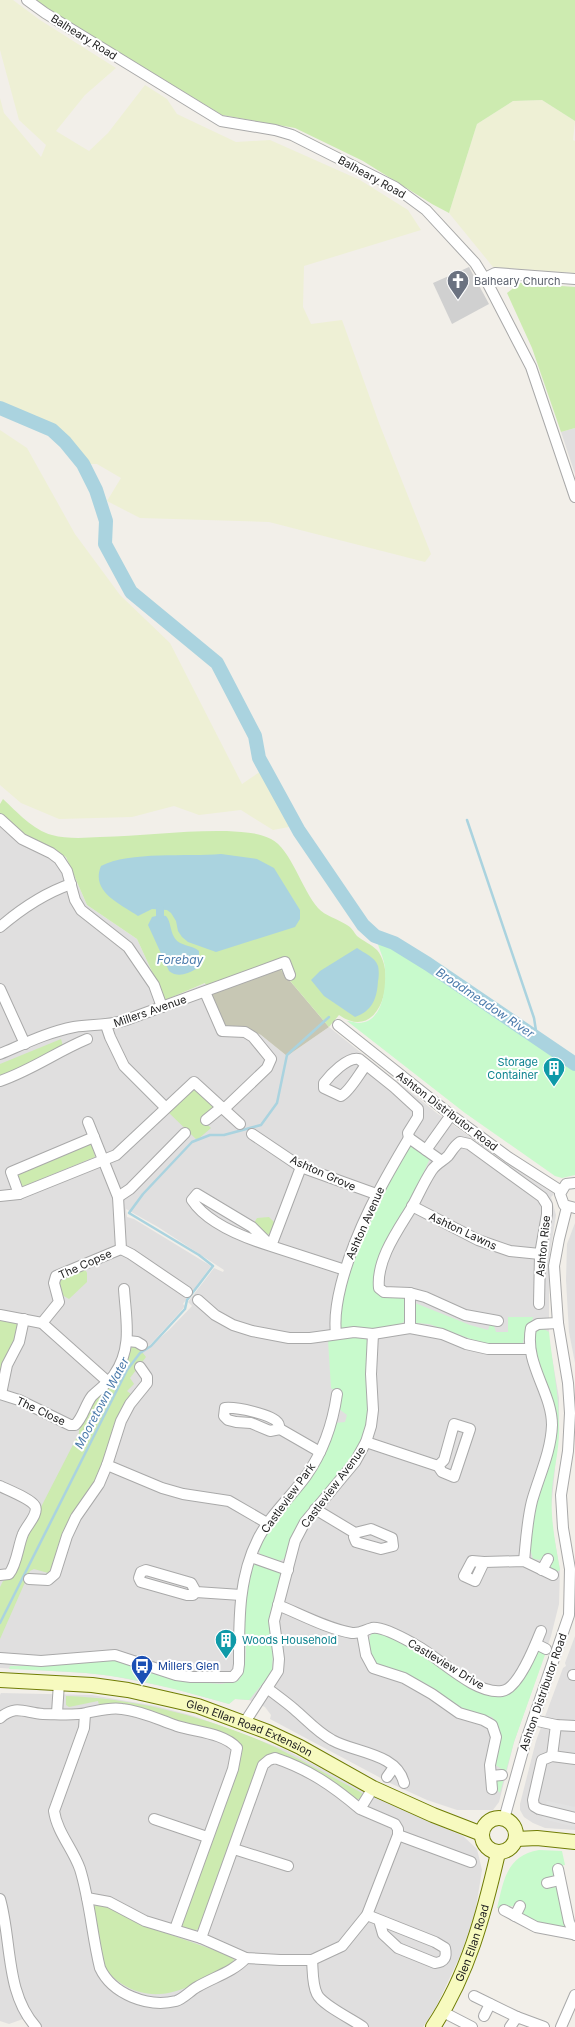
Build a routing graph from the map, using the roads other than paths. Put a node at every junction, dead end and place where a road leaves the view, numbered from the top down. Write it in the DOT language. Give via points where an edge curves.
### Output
graph roads {
  1 [pos="27,0"];
  2 [pos="485,278"];
  3 [pos="575,279"];
  4 [pos="575,497"];
  5 [pos="0,819"];
  6 [pos="71,884"];
  7 [pos="0,926"];
  8 [pos="290,975"];
  9 [pos="0,989"];
  10 [pos="205,992"];
  11 [pos="162,1007"];
  12 [pos="106,1025"];
  13 [pos="338,1025"];
  14 [pos="64,1029"];
  15 [pos="87,1039"];
  16 [pos="25,1044"];
  17 [pos="70,1046"];
  18 [pos="0,1054"];
  19 [pos="366,1065"];
  20 [pos="0,1081"];
  21 [pos="165,1107"];
  22 [pos="223,1108"];
  23 [pos="450,1115"];
  24 [pos="206,1120"];
  25 [pos="88,1122"];
  26 [pos="240,1124"];
  27 [pos="185,1133"];
  28 [pos="252,1134"];
  29 [pos="94,1138"];
  30 [pos="409,1138"];
  31 [pos="426,1150"];
  32 [pos="104,1160"];
  33 [pos="440,1160"];
  34 [pos="302,1167"];
  35 [pos="575,1183"];
  36 [pos="560,1191"];
  37 [pos="20,1194"];
  38 [pos="376,1194"];
  39 [pos="0,1196"];
  40 [pos="118,1197"];
  41 [pos="412,1206"];
  42 [pos="571,1208"];
  43 [pos="271,1246"];
  44 [pos="121,1249"];
  45 [pos="540,1254"];
  46 [pos="345,1270"];
  47 [pos="124,1289"];
  48 [pos="187,1292"];
  49 [pos="410,1293"];
  50 [pos="198,1300"];
  51 [pos="539,1304"];
  52 [pos="0,1315"];
  53 [pos="24,1319"];
  54 [pos="498,1321"];
  55 [pos="42,1323"];
  56 [pos="558,1323"];
  57 [pos="410,1328"];
  58 [pos="336,1334"];
  59 [pos="373,1334"];
  60 [pos="128,1341"];
  61 [pos="142,1345"];
  62 [pos="530,1349"];
  63 [pos="140,1367"];
  64 [pos="108,1381"];
  65 [pos="0,1394"];
  66 [pos="337,1394"];
  67 [pos="280,1429"];
  68 [pos="366,1442"];
  69 [pos="320,1452"];
  70 [pos="572,1452"];
  71 [pos="107,1466"];
  72 [pos="438,1466"];
  73 [pos="0,1486"];
  74 [pos="315,1509"];
  75 [pos="267,1523"];
  76 [pos="355,1533"];
  77 [pos="251,1557"];
  78 [pos="548,1559"];
  79 [pos="524,1561"];
  80 [pos="484,1562"];
  81 [pos="288,1570"];
  82 [pos="542,1570"];
  83 [pos="553,1574"];
  84 [pos="0,1575"];
  85 [pos="29,1579"];
  86 [pos="196,1592"];
  87 [pos="241,1595"];
  88 [pos="573,1599"];
  89 [pos="278,1605"];
  90 [pos="541,1631"];
  91 [pos="362,1633"];
  92 [pos="536,1644"];
  93 [pos="546,1649"];
  94 [pos="0,1658"];
  95 [pos="0,1680"];
  96 [pos="59,1683"];
  97 [pos="267,1688"];
  98 [pos="57,1713"];
  99 [pos="85,1714"];
  100 [pos="0,1718"];
  101 [pos="533,1720"];
  102 [pos="245,1722"];
  103 [pos="556,1725"];
  104 [pos="575,1726"];
  105 [pos="552,1756"];
  106 [pos="575,1759"];
  107 [pos="394,1767"];
  108 [pos="502,1775"];
  109 [pos="491,1776"];
  110 [pos="388,1777"];
  111 [pos="404,1783"];
  112 [pos="373,1788"];
  113 [pos="492,1789"];
  114 [pos="360,1809"];
  115 [pos="575,1818"];
  116 [pos="154,1819"];
  117 [pos="504,1819"];
  118 [pos="398,1834"];
  119 [pos="482,1834"];
  120 [pos="207,1837"];
  121 [pos="516,1839"];
  122 [pos="575,1842"];
  123 [pos="234,1849"];
  124 [pos="498,1853"];
  125 [pos="468,1858"];
  126 [pos="288,1866"];
  127 [pos="558,1868"];
  128 [pos="560,1880"];
  129 [pos="547,1883"];
  130 [pos="87,1898"];
  131 [pos="0,1899"];
  132 [pos="520,1906"];
  133 [pos="504,1910"];
  134 [pos="367,1916"];
  135 [pos="515,1916"];
  136 [pos="379,1920"];
  137 [pos="175,1929"];
  138 [pos="574,1935"];
  139 [pos="200,1938"];
  140 [pos="246,1958"];
  141 [pos="312,1960"];
  142 [pos="575,1995"];
  143 [pos="474,1996"];
  144 [pos="490,2004"];
  145 [pos="443,2012"];
  146 [pos="484,2016"];
  147 [pos="517,2017"];
  148 [pos="36,2027"];
  149 [pos="363,2027"];
  150 [pos="433,2027"];
  151 [pos="472,2027"];
  152 [pos="510,2027"];
  153 [pos="544,2027"];
  154 [pos="561,2027"];
  1 -- 2 [label="street, Balheary Road" via="221,121 292,135 395,187 426,210"];
  2 -- 3 [label="street" via="495,273"];
  2 -- 4 [label="street, Balheary Road" via="531,367"];
  5 -- 6 [label="street" via="22,839 59,859 67,871"];
  6 -- 7 [label="street" via="58,888 14,914"];
  6 -- 11 [label="street" via="80,910 128,947 154,985"];
  8 -- 10 [label="street, Millers Avenue" via="285,962"];
  9 -- 16 [label="street"];
  10 -- 11 [label="street, Millers Avenue"];
  10 -- 22 [label="street" via="222,1031 245,1032 253,1037 271,1059 268,1068"];
  11 -- 12 [label="street, Millers Avenue"];
  12 -- 14 [label="street, Millers Avenue"];
  12 -- 21 [label="street" via="124,1066"];
  13 -- 23 [label="street, Ashton Distributor Road"];
  14 -- 16 [label="street, Millers Avenue"];
  14 -- 17 [label="street"];
  15 -- 17 [label="street"];
  16 -- 18 [label="street, Millers Avenue"];
  17 -- 20 [label="street" via="36,1067"];
  19 -- 30 [label="street, Ashton Avenue" via="418,1109 418,1117 408,1133"];
  21 -- 22 [label="street" via="194,1082"];
  21 -- 32 [label="street" via="120,1152"];
  22 -- 24 [label="street"];
  22 -- 26 [label="street"];
  23 -- 31 [label="street"];
  23 -- 36 [label="street, Ashton Distributor Road"];
  25 -- 29 [label="street, The Copse"];
  27 -- 40 [label="street" via="130,1189"];
  28 -- 34 [label="street, Ashton Grove"];
  29 -- 32 [label="street, The Copse"];
  29 -- 37 [label="street" via="10,1172"];
  30 -- 31 [label="street"];
  30 -- 38 [label="street, Ashton Avenue"];
  31 -- 33 [label="street"];
  32 -- 37 [label="street"];
  32 -- 40 [label="street, The Copse"];
  33 -- 41 [label="street" via="425,1180"];
  33 -- 45 [label="street, Ashton Rise" via="447,1157 456,1145 464,1142 542,1197 547,1204 547,1214"];
  34 -- 38 [label="street, Ashton Grove"];
  34 -- 43 [label="street"];
  35 -- 36 [label="street" via="566,1184"];
  36 -- 42 [label="street" via="561,1202"];
  37 -- 39 [label="street"];
  38 -- 46 [label="street, Ashton Avenue"];
  40 -- 44 [label="street, The Copse"];
  41 -- 45 [label="street, Ashton Lawns" via="478,1240 510,1251"];
  41 -- 49 [label="street" via="392,1241 381,1270 379,1284 379,1288 384,1292"];
  42 -- 56 [label="street, Ashton Distributor Road" via="558,1239 554,1266"];
  43 -- 43 [label="street" via="245,1238 199,1210 192,1200 197,1194 207,1198 252,1227"];
  43 -- 46 [label="street"];
  44 -- 48 [label="street, The Copse"];
  44 -- 55 [label="street, The Copse" via="56,1276 54,1283 59,1302"];
  45 -- 51 [label="street, Ashton Rise"];
  46 -- 58 [label="street, Ashton Avenue" via="334,1322"];
  47 -- 60 [label="street, The Close"];
  49 -- 54 [label="street" via="434,1300 465,1315"];
  49 -- 57 [label="street"];
  50 -- 58 [label="street" via="224,1321 252,1331 289,1338"];
  52 -- 53 [label="street"];
  53 -- 55 [label="street"];
  53 -- 65 [label="street" via="19,1342 6,1365"];
  55 -- 64 [label="street"];
  56 -- 62 [label="street" via="538,1324 531,1328"];
  56 -- 70 [label="street, Ashton Distributor Road" via="568,1383"];
  57 -- 59 [label="street"];
  57 -- 62 [label="street" via="442,1334 466,1344 488,1349"];
  58 -- 59 [label="street"];
  59 -- 68 [label="street, Castleview Avenue" via="373,1410"];
  60 -- 61 [label="street"];
  60 -- 64 [label="street, The Close" via="119,1366"];
  62 -- 79 [label="street" via="552,1424 549,1448 530,1513"];
  63 -- 71 [label="street" via="147,1377 147,1383 130,1404 121,1421"];
  64 -- 65 [label="street, The Close" via="92,1396 75,1425"];
  66 -- 69 [label="street, Castleview Park" via="339,1417"];
  67 -- 67 [label="street" via="270,1432 251,1423 228,1420 224,1416 224,1411 226,1408 234,1407 270,1417 278,1422"];
  67 -- 69 [label="street"];
  68 -- 72 [label="street"];
  68 -- 74 [label="street, Castleview Avenue" via="355,1462"];
  69 -- 75 [label="street, Castleview Park" via="305,1477"];
  70 -- 88 [label="street, Ashton Distributor Road" via="561,1495"];
  71 -- 75 [label="street" via="162,1488 229,1501"];
  71 -- 85 [label="street" via="99,1484 76,1517 55,1574 48,1580"];
  72 -- 72 [label="street" via="442,1472 454,1477 470,1428 454,1424 444,1460"];
  73 -- 84 [label="street" via="32,1504 35,1511 18,1546 13,1569 9,1574"];
  74 -- 76 [label="street"];
  74 -- 81 [label="street, Castleview Avenue" via="295,1541"];
  75 -- 77 [label="street, Castleview Park"];
  77 -- 81 [label="street"];
  77 -- 87 [label="street, Castleview Park"];
  78 -- 82 [label="street"];
  79 -- 80 [label="street"];
  79 -- 82 [label="street"];
  81 -- 89 [label="street, Castleview Avenue"];
  82 -- 83 [label="street"];
  86 -- 86 [label="street" via="187,1595 141,1582 139,1578 141,1572 146,1570 191,1583"];
  86 -- 87 [label="street"];
  87 -- 94 [label="street, Castleview Park" via="239,1664 238,1671 233,1677 191,1677 162,1671 115,1655 41,1662"];
  88 -- 101 [label="street, Ashton Distributor Road" via="562,1639"];
  89 -- 91 [label="street, Castleview Drive" via="342,1631"];
  89 -- 97 [label="street, Castleview Avenue" via="274,1621 278,1671"];
  90 -- 92 [label="street, Castleview Drive"];
  91 -- 92 [label="street, Castleview Drive" via="371,1628 378,1628 415,1644 475,1684 501,1691 511,1686"];
  91 -- 109 [label="street" via="366,1655 373,1668 404,1678 459,1713 492,1725 496,1737 490,1765"];
  92 -- 93 [label="street"];
  95 -- 96 [label="street, Glen Ellan Road Extension"];
  96 -- 98 [label="street"];
  96 -- 102 [label="street, Glen Ellan Road Extension" via="162,1696"];
  97 -- 102 [label="street, Castleview Avenue"];
  97 -- 107 [label="street" via="333,1741 387,1761"];
  98 -- 99 [label="street"];
  98 -- 100 [label="street" via="42,1714 17,1709 8,1711"];
  99 -- 120 [label="street" via="99,1709 121,1708 139,1711 233,1743 237,1748 237,1756"];
  99 -- 130 [label="street" via="84,1728 54,1811 55,1821 80,1869"];
  101 -- 103 [label="street"];
  101 -- 117 [label="street, Ashton Distributor Road"];
  102 -- 112 [label="street, Glen Ellan Road Extension" via="300,1747"];
  103 -- 104 [label="street"];
  103 -- 105 [label="street"];
  105 -- 106 [label="street"];
  105 -- 115 [label="street" via="542,1760 533,1800 534,1806"];
  107 -- 110 [label="street"];
  107 -- 111 [label="street" via="402,1776"];
  108 -- 109 [label="street"];
  109 -- 113 [label="street"];
  112 -- 114 [label="street"];
  112 -- 119 [label="street, Glen Ellan Road Extension"];
  114 -- 118 [label="street" via="395,1824"];
  114 -- 123 [label="street" via="333,1786 311,1773 275,1758 263,1765"];
  116 -- 120 [label="street"];
  117 -- 119 [label="street" via="489,1821"];
  117 -- 121 [label="street" via="513,1824"];
  118 -- 125 [label="street"];
  118 -- 134 [label="street"];
  119 -- 124 [label="street" via="488,1848"];
  120 -- 137 [label="street"];
  121 -- 122 [label="street" via="537,1838"];
  121 -- 124 [label="street" via="507,1851"];
  123 -- 126 [label="street"];
  123 -- 139 [label="street"];
  124 -- 145 [label="street, Glen Ellan Road" via="471,1953"];
  127 -- 128 [label="street"];
  128 -- 129 [label="street"];
  128 -- 138 [label="street"];
  130 -- 137 [label="street" via="109,1902 145,1921"];
  130 -- 140 [label="street" via="100,1968 105,1979 134,1998 146,2001 177,2001 197,1987 238,1967"];
  131 -- 148 [label="street" via="8,1931 17,1997"];
  132 -- 135 [label="street"];
  133 -- 135 [label="street"];
  134 -- 136 [label="street"];
  134 -- 141 [label="street" via="342,1946"];
  135 -- 138 [label="street" via="536,1927"];
  136 -- 136 [label="street" via="435,1942 445,1948 445,1959 441,1963 435,1963 398,1948 383,1934"];
  137 -- 139 [label="street"];
  139 -- 140 [label="street"];
  140 -- 141 [label="street"];
  141 -- 149 [label="street" via="313,1983 318,1996 326,2004 351,2017"];
  142 -- 154 [label="street"];
  143 -- 144 [label="street"];
  144 -- 146 [label="street"];
  144 -- 147 [label="street"];
  145 -- 150 [label="street, Glen Ellan Road"];
  145 -- 151 [label="street"];
  147 -- 152 [label="street"];
  147 -- 153 [label="street"];
}
